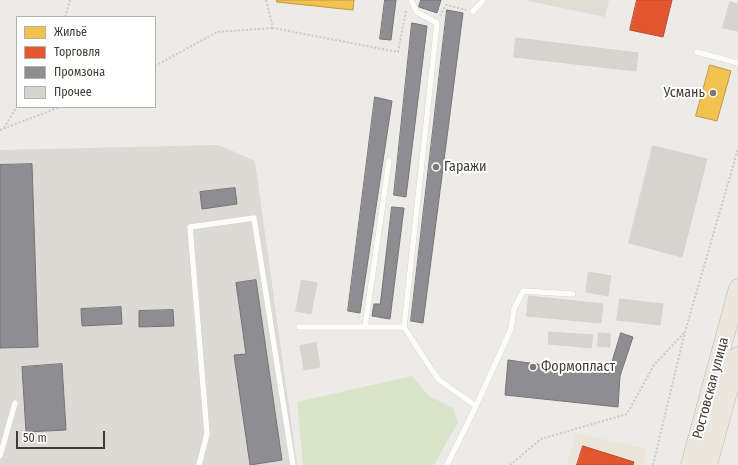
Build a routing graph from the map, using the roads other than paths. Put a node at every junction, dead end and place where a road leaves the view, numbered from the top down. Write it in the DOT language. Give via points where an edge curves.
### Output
graph roads {
  1 [pos="411,0"];
  2 [pos="483,0"];
  3 [pos="473,11"];
  4 [pos="697,52"];
  5 [pos="738,63"];
  6 [pos="389,161"];
  7 [pos="738,288"];
  8 [pos="573,294"];
  9 [pos="299,327"];
  10 [pos="365,327"];
  11 [pos="404,327"];
  12 [pos="738,356"];
  13 [pos="15,403"];
  14 [pos="476,406"];
  15 [pos="0,456"];
  16 [pos="199,465"];
  17 [pos="293,465"];
  18 [pos="447,465"];
  19 [pos="690,465"];
  20 [pos="708,465"];
  1 -- 11 [label="lane" via="417,12 437,23"];
  2 -- 3 [label="lane"];
  4 -- 5 [label="lane"];
  6 -- 10 [label="lane"];
  7 -- 19 [label="highway, Ростовская улица"];
  8 -- 14 [label="lane" via="523,291 514,309 511,329"];
  9 -- 10 [label="lane"];
  10 -- 11 [label="lane"];
  11 -- 14 [label="lane" via="439,380"];
  12 -- 20 [label="highway, Ростовская улица"];
  13 -- 15 [label="lane"];
  14 -- 18 [label="lane"];
  16 -- 17 [label="lane" via="207,434 190,227 254,218"];
}
